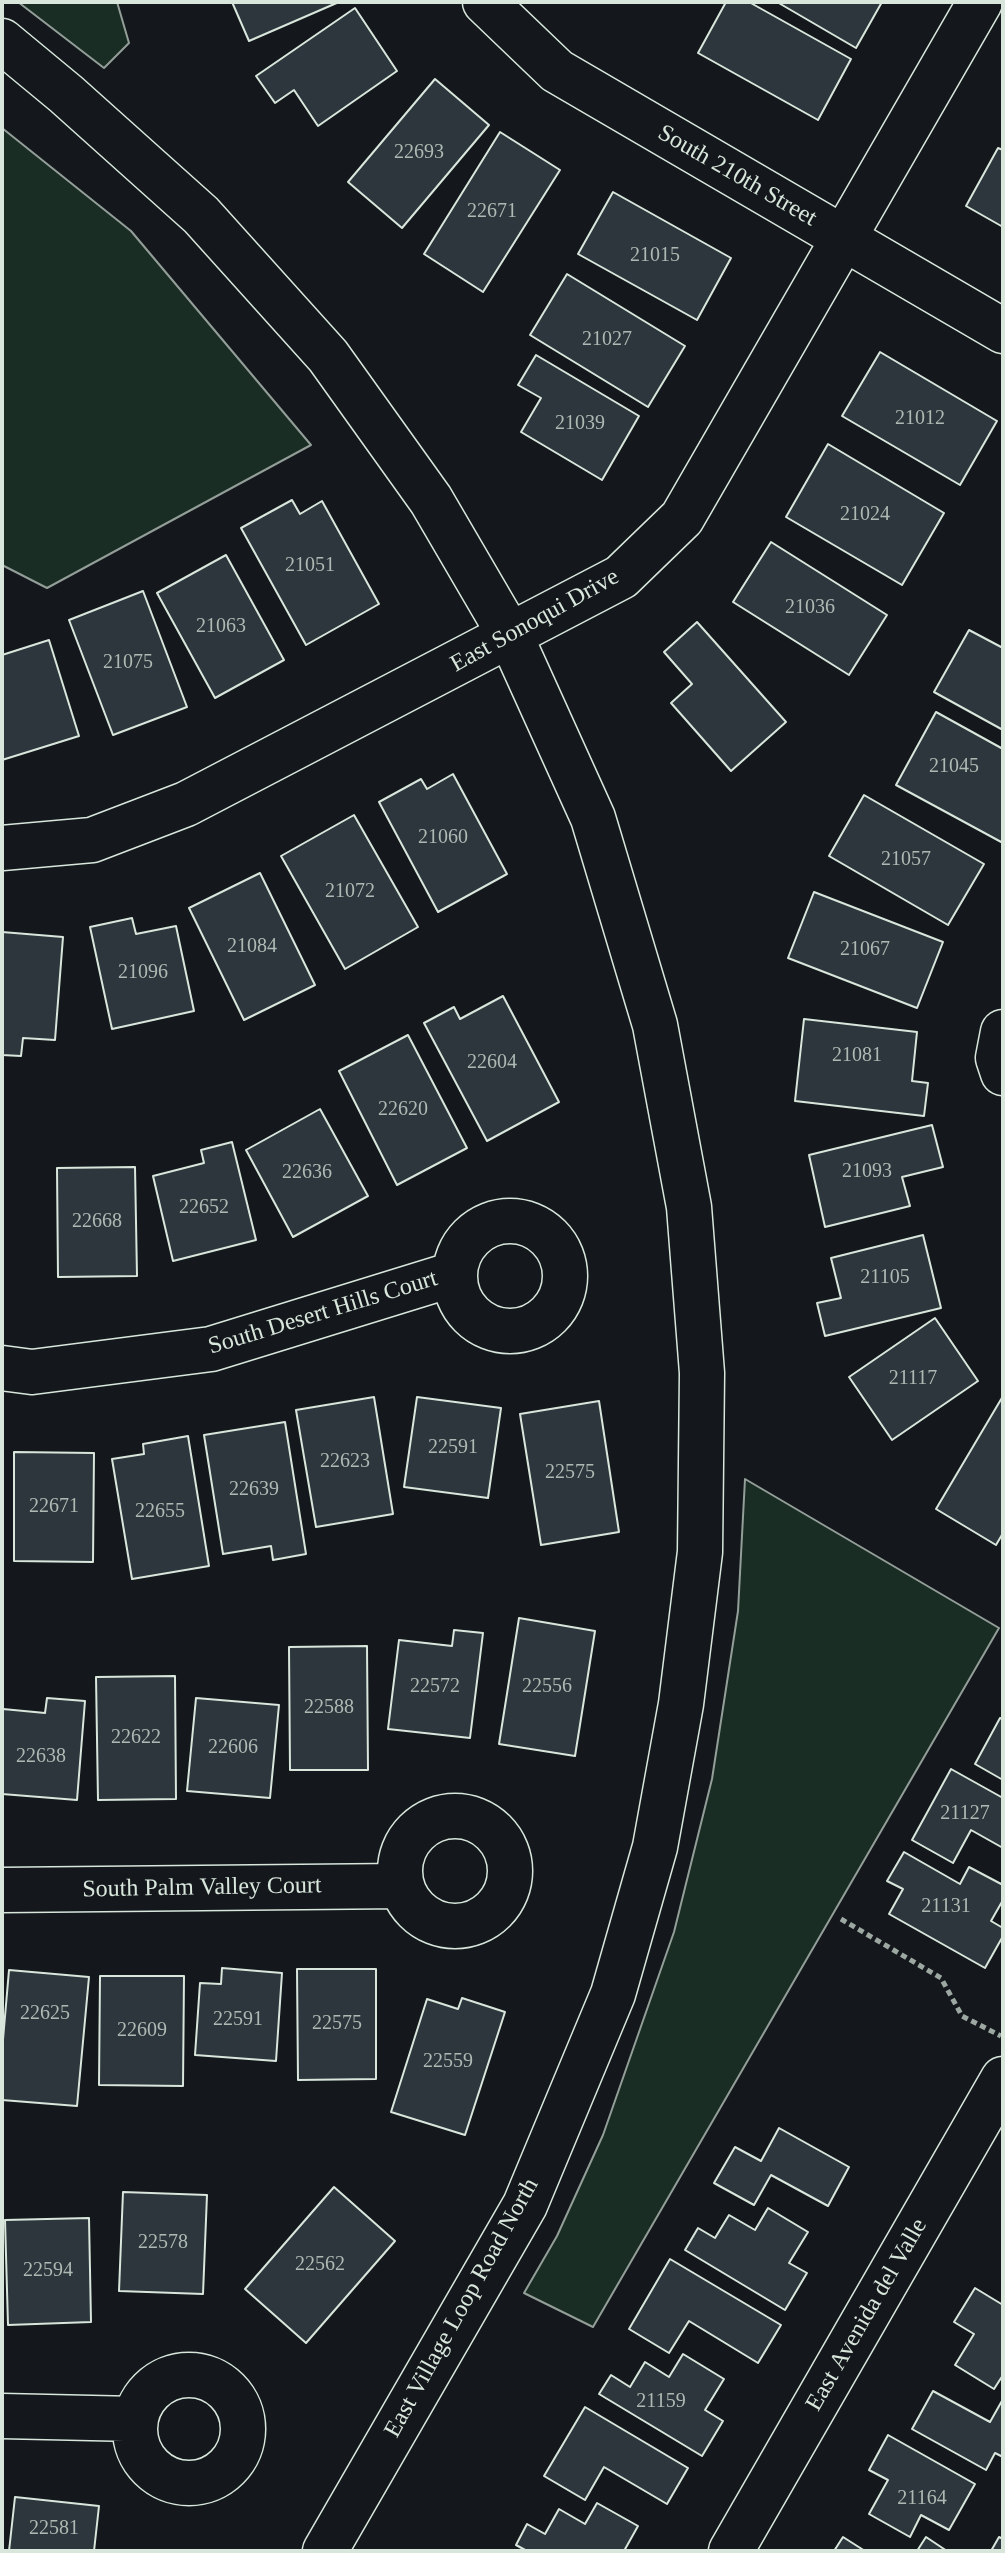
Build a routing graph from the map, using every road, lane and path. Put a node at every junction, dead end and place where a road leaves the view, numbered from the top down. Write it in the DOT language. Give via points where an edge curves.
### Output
graph roads {
  1 [pos="485,2"];
  2 [pos="980,2"];
  3 [pos="2,41"];
  4 [pos="843,237"];
  5 [pos="1003,331"];
  6 [pos="511,637"];
  7 [pos="2,848"];
  8 [pos="1003,1032"];
  9 [pos="1003,1073"];
  10 [pos="454,1274"];
  11 [pos="2,1368"];
  12 [pos="401,1886"];
  13 [pos="2,1890"];
  14 [pos="841,1919"];
  15 [pos="1003,2037"];
  16 [pos="1003,2079"];
  17 [pos="2,2416"];
  18 [pos="136,2419"];
  19 [pos="325,2551"];
  20 [pos="731,2551"];
  1 -- 4 [label="street, South 210th Street" via="557,71"];
  2 -- 4 [label="street, East Sonoqui Drive"];
  3 -- 6 [label="street, East Village Loop Road North" via="201,215 328,356 431,500"];
  4 -- 5 [label="street, South 210th Street"];
  4 -- 6 [label="street, East Sonoqui Drive" via="682,518 621,577"];
  6 -- 7 [label="street, East Sonoqui Drive" via="186,804 92,840"];
  6 -- 19 [label="street, East Village Loop Road North" via="593,818 655,1025 689,1207 702,1373 700,1552 681,1704 655,1847 613,1994 525,2205"];
  8 -- 9 [label="street" via="998,1058"];
  10 -- 11 [label="street, South Desert Hills Court" via="211,1349 32,1372"];
  12 -- 13 [label="street, South Palm Valley Court"];
  14 -- 15 [label="path" via="941,1978 962,2016"];
  16 -- 20 [label="street, East Avenida del Valle"];
  17 -- 18 [label="street"];
}
